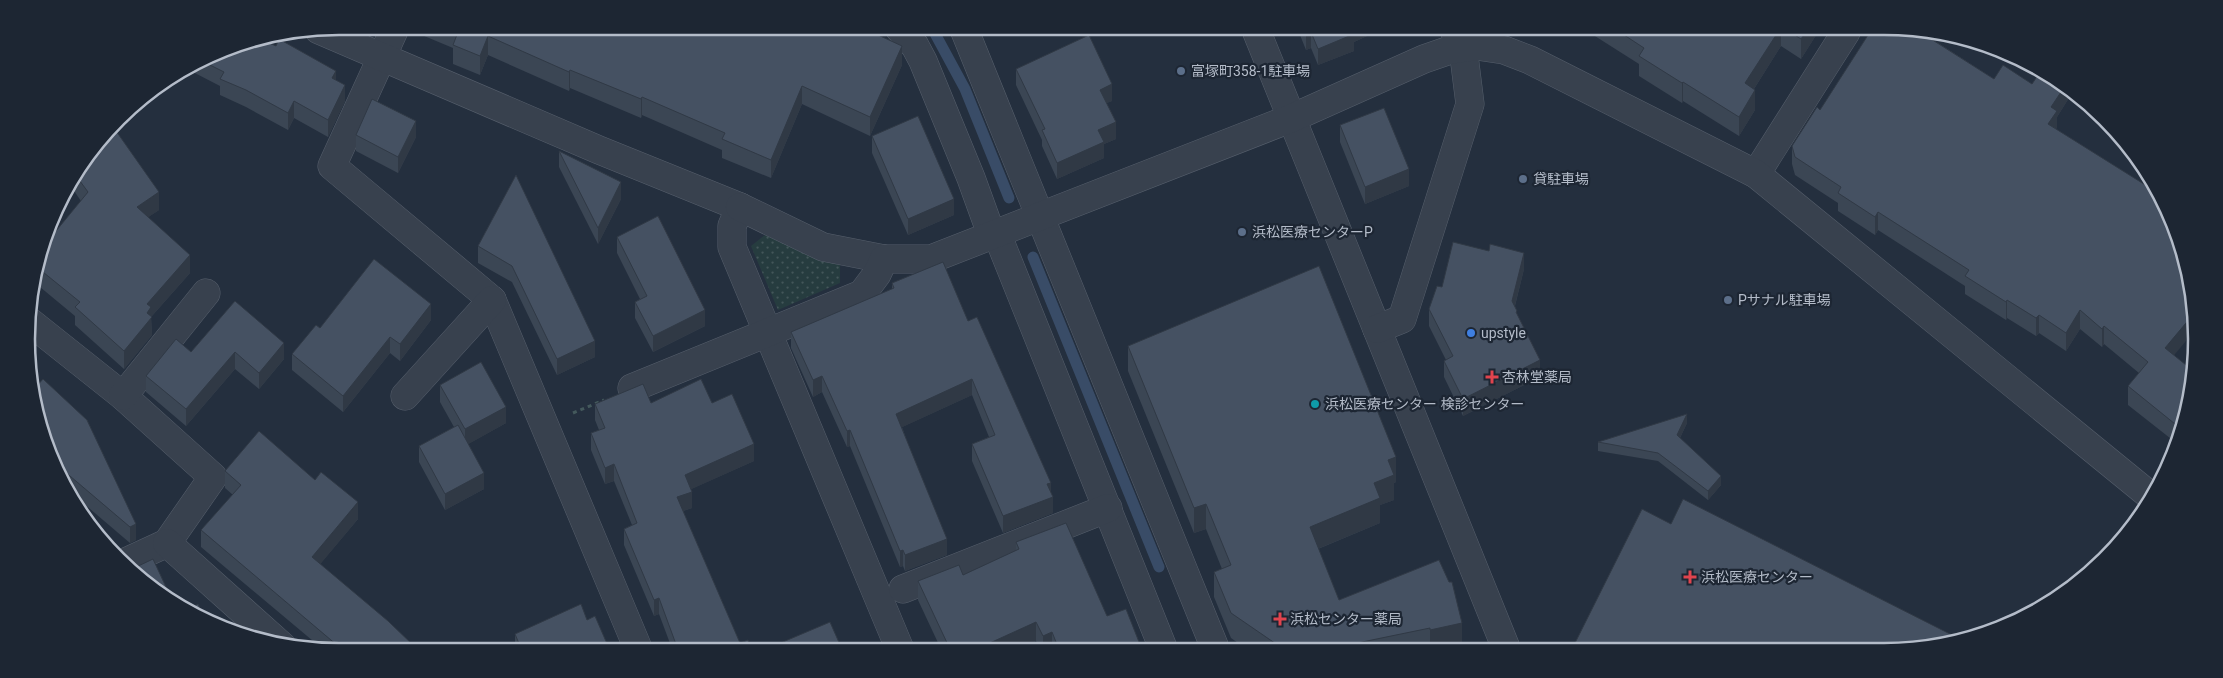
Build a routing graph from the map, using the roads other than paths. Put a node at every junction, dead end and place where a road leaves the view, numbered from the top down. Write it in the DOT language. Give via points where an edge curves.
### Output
graph roads {
  1 [pos="331,35"];
  2 [pos="392,35"];
  3 [pos="905,35"];
  4 [pos="966,35"];
  5 [pos="1258,35"];
  6 [pos="1844,35"];
  7 [pos="1459,39"];
  8 [pos="382,58"];
  9 [pos="1292,118"];
  10 [pos="1756,174"];
  11 [pos="740,208"];
  12 [pos="1041,216"];
  13 [pos="994,235"];
  14 [pos="884,259"];
  15 [pos="206,293"];
  16 [pos="492,300"];
  17 [pos="1377,329"];
  18 [pos="768,332"];
  19 [pos="36,336"];
  20 [pos="632,388"];
  21 [pos="123,396"];
  22 [pos="405,396"];
  23 [pos="2146,492"];
  24 [pos="1108,508"];
  25 [pos="167,543"];
  26 [pos="130,560"];
  27 [pos="903,589"];
  28 [pos="270,635"];
  29 [pos="636,643"];
  30 [pos="897,643"];
  31 [pos="1161,643"];
  32 [pos="1214,643"];
  33 [pos="1504,643"];
  1 -- 8 [label="street"];
  2 -- 8 [label="street"];
  3 -- 13 [label="street" via="923,61"];
  4 -- 12 [label="street"];
  5 -- 9 [label="street"];
  6 -- 10 [label="street"];
  7 -- 9 [label="street" via="1450,50"];
  7 -- 10 [label="street" via="1530,60"];
  7 -- 17 [label="street" via="1470,104 1402,319"];
  8 -- 11 [label="street"];
  8 -- 16 [label="street" via="332,166"];
  9 -- 12 [label="street"];
  9 -- 17 [label="street"];
  10 -- 23 [label="street"];
  11 -- 14 [label="street" via="823,247"];
  11 -- 18 [label="street" via="732,226 732,247"];
  12 -- 13 [label="street"];
  12 -- 32 [label="street"];
  13 -- 14 [label="street" via="931,259"];
  13 -- 24 [label="street"];
  14 -- 18 [label="street" via="862,294"];
  15 -- 21 [label="street"];
  16 -- 22 [label="street"];
  16 -- 29 [label="street"];
  17 -- 33 [label="street"];
  18 -- 20 [label="street"];
  18 -- 30 [label="street"];
  19 -- 21 [label="street"];
  21 -- 25 [label="street" via="213,477"];
  24 -- 27 [label="street"];
  24 -- 31 [label="street"];
  25 -- 26 [label="street"];
  25 -- 28 [label="street"];
}
